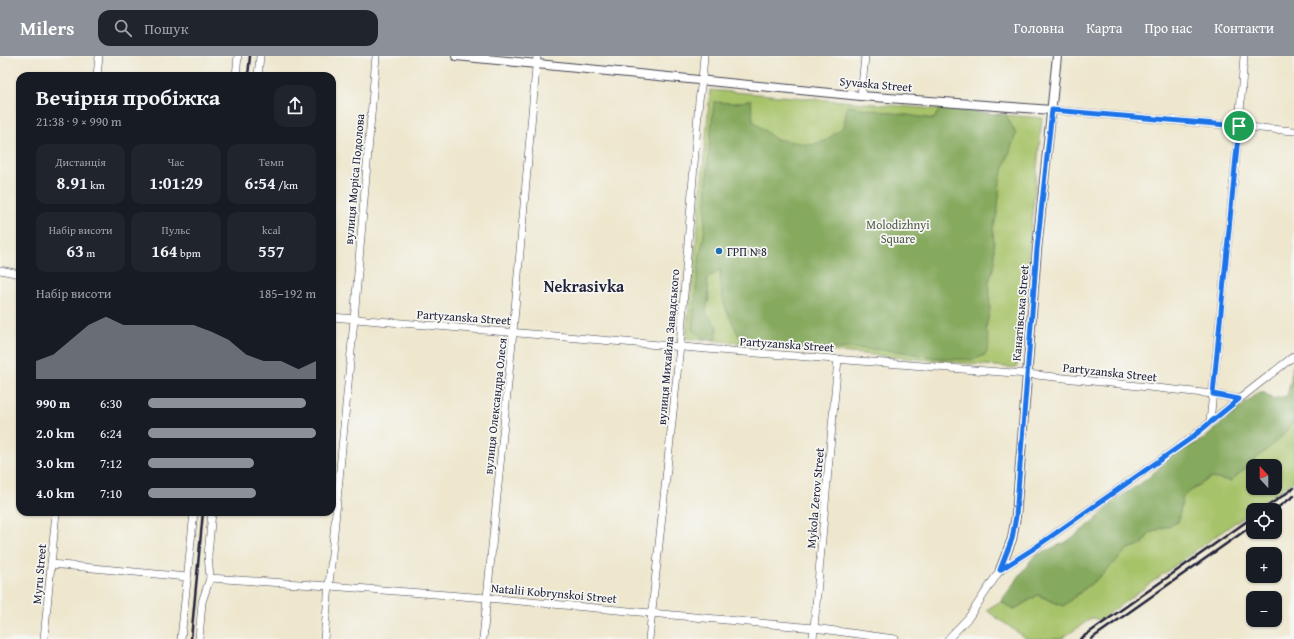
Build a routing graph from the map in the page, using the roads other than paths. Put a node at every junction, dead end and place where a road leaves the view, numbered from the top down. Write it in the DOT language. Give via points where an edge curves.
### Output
graph roads {
  1 [pos="99,56"];
  2 [pos="238,56"];
  3 [pos="260,56"];
  4 [pos="376,56"];
  5 [pos="456,56"];
  6 [pos="704,56"];
  7 [pos="865,56"];
  8 [pos="1057,56"];
  9 [pos="1244,56"];
  10 [pos="537,60"];
  11 [pos="97,72"];
  12 [pos="236,72"];
  13 [pos="258,72"];
  14 [pos="702,80"];
  15 [pos="861,96"];
  16 [pos="1052,110"];
  17 [pos="1239,126"];
  18 [pos="1294,131"];
  19 [pos="0,270"];
  20 [pos="16,273"];
  21 [pos="336,318"];
  22 [pos="354,320"];
  23 [pos="513,332"];
  24 [pos="680,346"];
  25 [pos="1294,356"];
  26 [pos="838,359"];
  27 [pos="1027,374"];
  28 [pos="1213,394"];
  29 [pos="1239,399"];
  30 [pos="1210,422"];
  31 [pos="336,512"];
  32 [pos="56,516"];
  33 [pos="194,516"];
  34 [pos="212,516"];
  35 [pos="336,516"];
  36 [pos="51,564"];
  37 [pos="1000,570"];
  38 [pos="187,577"];
  39 [pos="210,578"];
  40 [pos="329,586"];
  41 [pos="487,598"];
  42 [pos="651,613"];
  43 [pos="814,628"];
  44 [pos="44,639"];
  45 [pos="181,639"];
  46 [pos="199,639"];
  47 [pos="324,639"];
  48 [pos="483,639"];
  49 [pos="649,639"];
  50 [pos="813,639"];
  51 [pos="895,639"];
  52 [pos="948,639"];
  1 -- 11 [label="street"];
  2 -- 12 [label="street"];
  3 -- 13 [label="street"];
  4 -- 22 [label="street, вулиця Моріса Подолова"];
  5 -- 10 [label="street, Syvaska Street"];
  6 -- 14 [label="street, вулиця Михайла Завадського"];
  7 -- 15 [label="street"];
  8 -- 16 [label="street, Канатівська Street"];
  9 -- 17 [label="street"];
  10 -- 14 [label="street, Syvaska Street"];
  10 -- 23 [label="street, вулиця Олександра Олеся"];
  14 -- 15 [label="street, Syvaska Street"];
  14 -- 24 [label="street, вулиця Михайла Завадського"];
  15 -- 16 [label="street, Syvaska Street"];
  16 -- 17 [label="street, Syvaska Street"];
  16 -- 27 [label="street, Канатівська Street"];
  17 -- 18 [label="street, Syvaska Street"];
  17 -- 28 [label="street"];
  19 -- 20 [label="street"];
  21 -- 22 [label="street, Partyzanska Street"];
  22 -- 23 [label="street, Partyzanska Street"];
  22 -- 31 [label="street, вулиця Моріса Подолова"];
  23 -- 24 [label="street, Partyzanska Street"];
  23 -- 41 [label="street, вулиця Олександра Олеся"];
  24 -- 26 [label="street, Partyzanska Street"];
  24 -- 42 [label="street, вулиця Михайла Завадського"];
  25 -- 29 [label="street"];
  26 -- 27 [label="street, Partyzanska Street"];
  26 -- 43 [label="street, Mykola Zerov Street"];
  27 -- 28 [label="street, Partyzanska Street"];
  27 -- 37 [label="street, Канатівська Street" via="1016,516 1012,539"];
  28 -- 29 [label="street, Partyzanska Street"];
  28 -- 30 [label="street"];
  29 -- 30 [label="street"];
  30 -- 37 [label="street" via="1190,439"];
  32 -- 36 [label="street, Myru Street"];
  33 -- 38 [label="street"];
  34 -- 39 [label="street" via="208,555"];
  35 -- 40 [label="street, вулиця Моріса Подолова"];
  36 -- 38 [label="street"];
  36 -- 44 [label="street, Myru Street"];
  37 -- 52 [label="street" via="969,617"];
  38 -- 45 [label="street"];
  39 -- 40 [label="street, Natalii Kobrynskoi Street"];
  39 -- 46 [label="street" via="202,602"];
  40 -- 41 [label="street, Natalii Kobrynskoi Street"];
  40 -- 47 [label="street, вулиця Моріса Подолова"];
  41 -- 42 [label="street, Natalii Kobrynskoi Street"];
  41 -- 48 [label="street, вулиця Олександра Олеся"];
  42 -- 43 [label="street, Natalii Kobrynskoi Street"];
  42 -- 49 [label="street, вулиця Михайла Завадського"];
  43 -- 50 [label="street, Mykola Zerov Street"];
  43 -- 51 [label="street, Natalii Kobrynskoi Street"];
}
